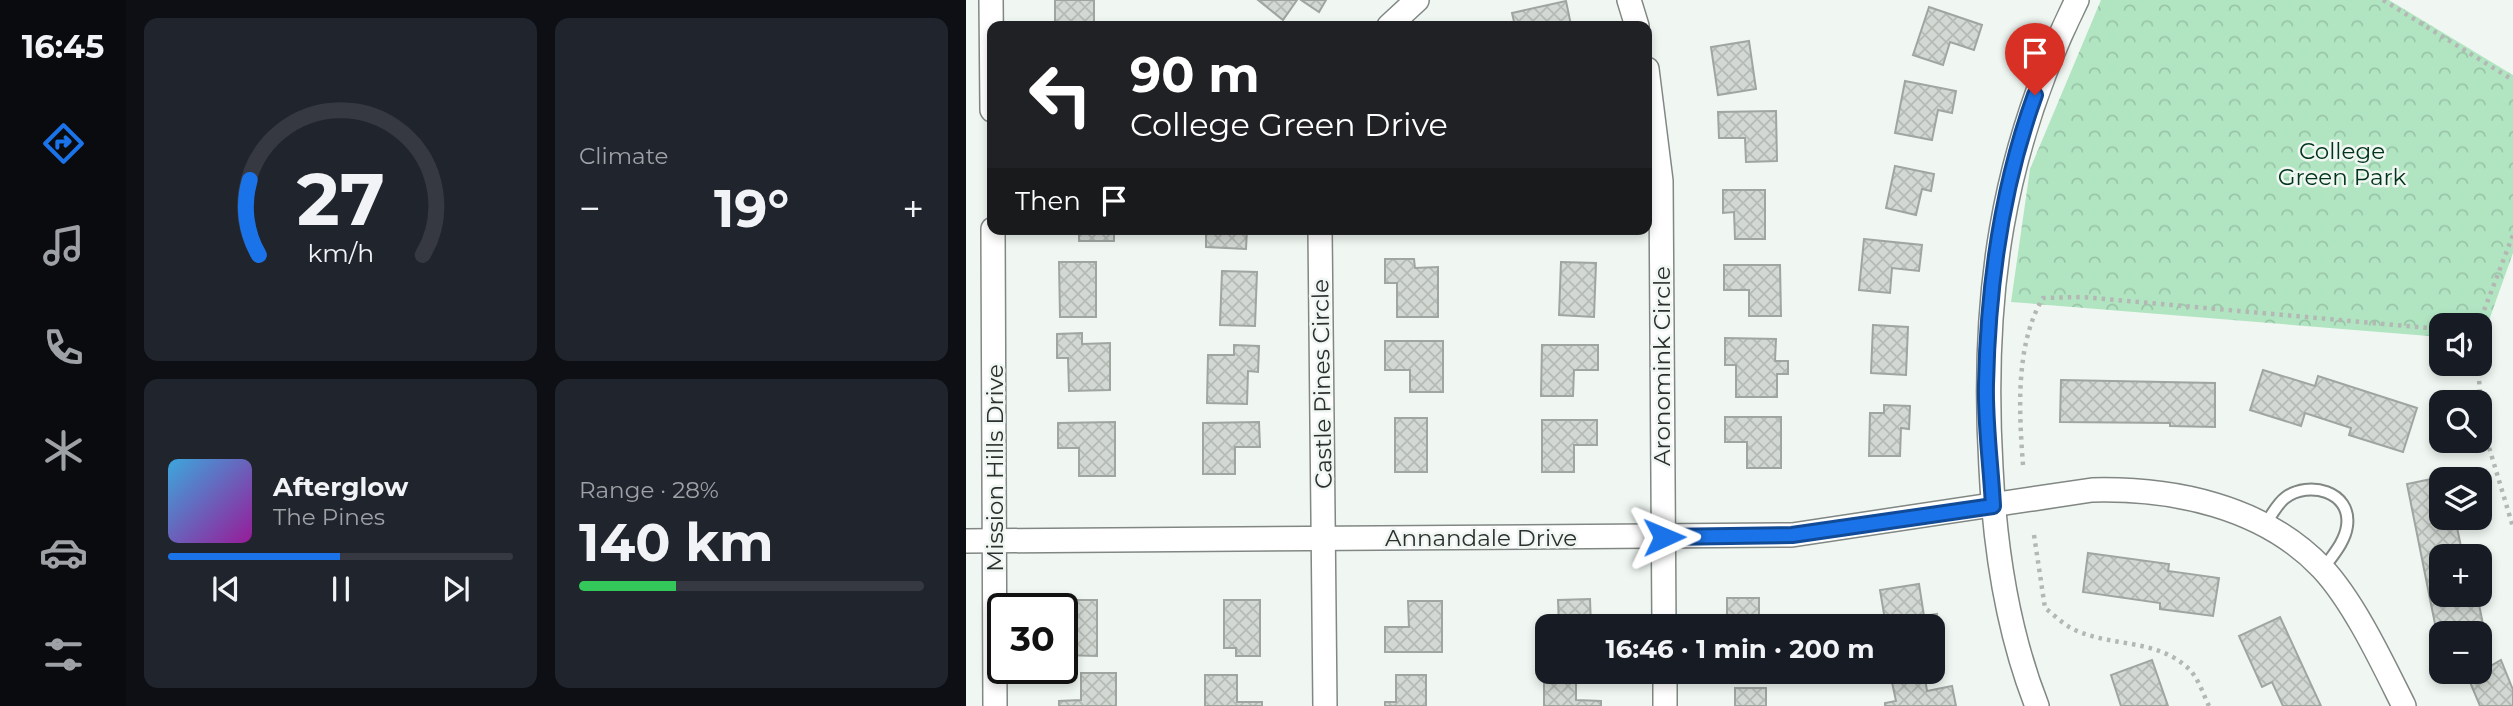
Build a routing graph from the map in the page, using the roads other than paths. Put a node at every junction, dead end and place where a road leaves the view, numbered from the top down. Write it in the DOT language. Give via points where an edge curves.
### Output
graph roads {
  1 [pos="991,0"];
  2 [pos="1417,0"];
  3 [pos="1629,0"];
  4 [pos="2077,0"];
  5 [pos="991,21"];
  6 [pos="1394,21"];
  7 [pos="1635,21"];
  8 [pos="1652,109"];
  9 [pos="993,235"];
  10 [pos="1320,235"];
  11 [pos="1993,506"];
  12 [pos="2265,524"];
  13 [pos="1664,537"];
  14 [pos="1325,538"];
  15 [pos="966,541"];
  16 [pos="996,541"];
  17 [pos="2323,569"];
  18 [pos="1664,614"];
  19 [pos="1665,684"];
  20 [pos="995,706"];
  21 [pos="1325,706"];
  22 [pos="1665,706"];
  23 [pos="2036,706"];
  24 [pos="2404,706"];
  1 -- 5 [label="street"];
  2 -- 6 [label="street"];
  3 -- 7 [label="street"];
  4 -- 11 [label="street" via="2049,56 2028,115 2000,224 1986,385"];
  8 -- 13 [label="street, Aronomink Circle" via="1661,181"];
  9 -- 16 [label="street, Mission Hills Drive"];
  10 -- 14 [label="street, Castle Pines Circle"];
  11 -- 12 [label="street, Annandale Drive" via="2092,491 2140,489 2187,496"];
  11 -- 13 [label="street, Annandale Drive" via="1792,535"];
  11 -- 23 [label="street" via="2002,582"];
  12 -- 17 [label="street"];
  12 -- 17 [label="lane" via="2293,493 2313,488 2336,496 2348,524"];
  13 -- 14 [label="street, Annandale Drive"];
  13 -- 18 [label="street, Aronomink Circle"];
  14 -- 16 [label="street, Annandale Drive"];
  14 -- 21 [label="street, Castle Pines Circle"];
  15 -- 16 [label="street, Annandale Drive"];
  16 -- 20 [label="street, Mission Hills Drive"];
  17 -- 24 [label="street" via="2367,634"];
  19 -- 22 [label="street"];
}
